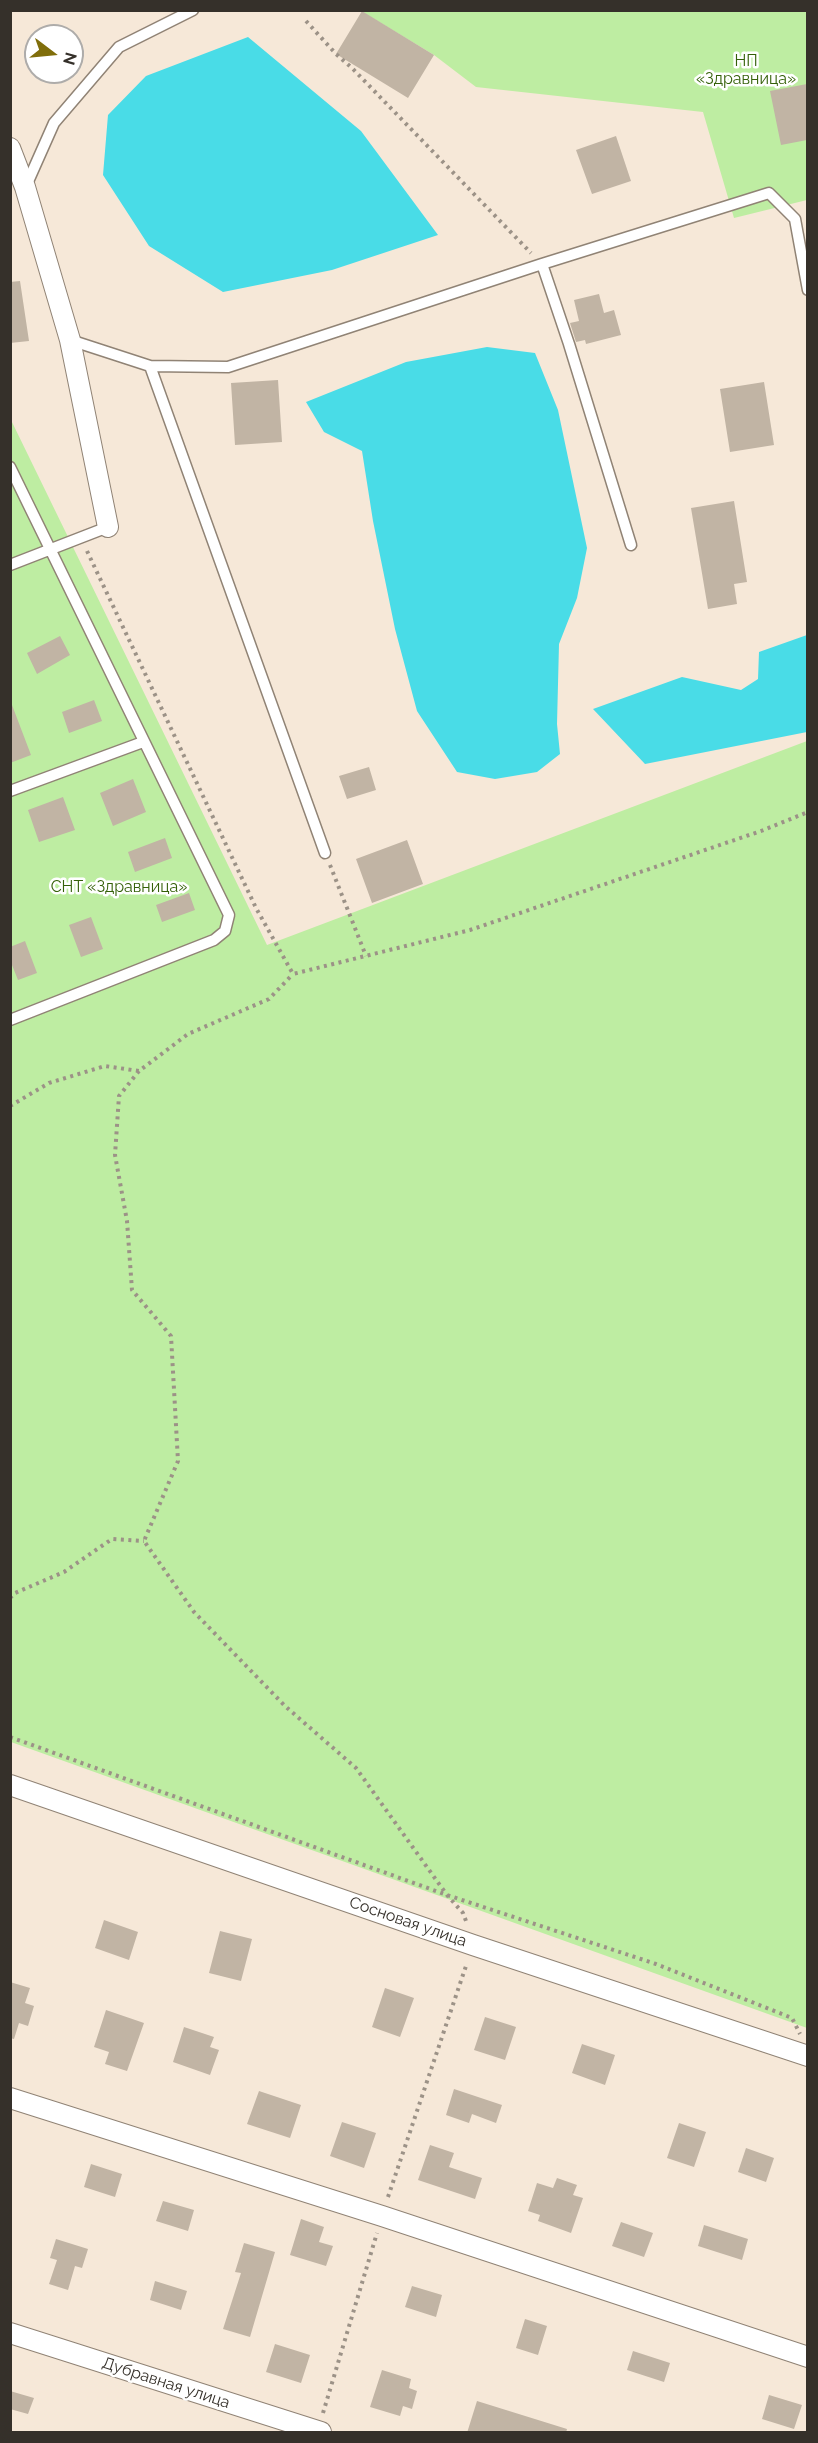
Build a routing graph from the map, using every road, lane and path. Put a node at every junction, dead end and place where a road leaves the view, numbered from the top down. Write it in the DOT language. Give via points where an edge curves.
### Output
graph roads {
  1 [pos="193,10"];
  2 [pos="306,21"];
  3 [pos="10,148"];
  4 [pos="25,187"];
  5 [pos="542,264"];
  6 [pos="807,290"];
  7 [pos="70,340"];
  8 [pos="150,366"];
  9 [pos="10,467"];
  10 [pos="108,527"];
  11 [pos="81,538"];
  12 [pos="631,545"];
  13 [pos="51,550"];
  14 [pos="10,565"];
  15 [pos="143,742"];
  16 [pos="10,790"];
  17 [pos="807,812"];
  18 [pos="325,853"];
  19 [pos="366,956"];
  20 [pos="293,974"];
  21 [pos="10,1020"];
  22 [pos="139,1071"];
  23 [pos="10,1106"];
  24 [pos="144,1541"];
  25 [pos="10,1598"];
  26 [pos="10,1737"];
  27 [pos="10,1785"];
  28 [pos="447,1895"];
  29 [pos="473,1945"];
  30 [pos="806,2049"];
  31 [pos="10,2098"];
  32 [pos="382,2216"];
  33 [pos="10,2332"];
  34 [pos="807,2357"];
  35 [pos="319,2432"];
  1 -- 4 [label="lane" via="120,47 54,123"];
  2 -- 5 [label="path"];
  3 -- 4 [label="street"];
  4 -- 7 [label="street"];
  5 -- 6 [label="lane" via="769,193 795,219"];
  5 -- 8 [label="lane" via="228,367"];
  5 -- 12 [label="lane"];
  7 -- 8 [label="lane"];
  7 -- 10 [label="street"];
  8 -- 18 [label="lane"];
  9 -- 13 [label="lane"];
  10 -- 11 [label="lane"];
  11 -- 13 [label="lane"];
  11 -- 20 [label="path" via="256,908"];
  13 -- 14 [label="lane"];
  13 -- 15 [label="lane"];
  15 -- 16 [label="lane"];
  15 -- 21 [label="lane" via="229,915 225,931 214,940"];
  17 -- 19 [label="path" via="470,930"];
  18 -- 19 [label="path"];
  19 -- 20 [label="path"];
  20 -- 22 [label="path" via="269,999 188,1034"];
  22 -- 23 [label="path" via="105,1066 49,1083"];
  22 -- 24 [label="path" via="119,1096 115,1155 127,1221 132,1290 171,1336 178,1461"];
  24 -- 25 [label="path" via="112,1539 64,1572"];
  24 -- 28 [label="path" via="194,1612 285,1706 356,1768"];
  26 -- 28 [label="path"];
  27 -- 29 [label="street, Сосновая улица"];
  28 -- 29 [label="path" via="463,1913"];
  28 -- 30 [label="path" via="656,1964 792,2018"];
  29 -- 30 [label="street, Сосновая улица"];
  29 -- 32 [label="path"];
  31 -- 32 [label="street"];
  32 -- 34 [label="street"];
  32 -- 35 [label="path"];
  33 -- 35 [label="street, Дубравная улица"];
}
